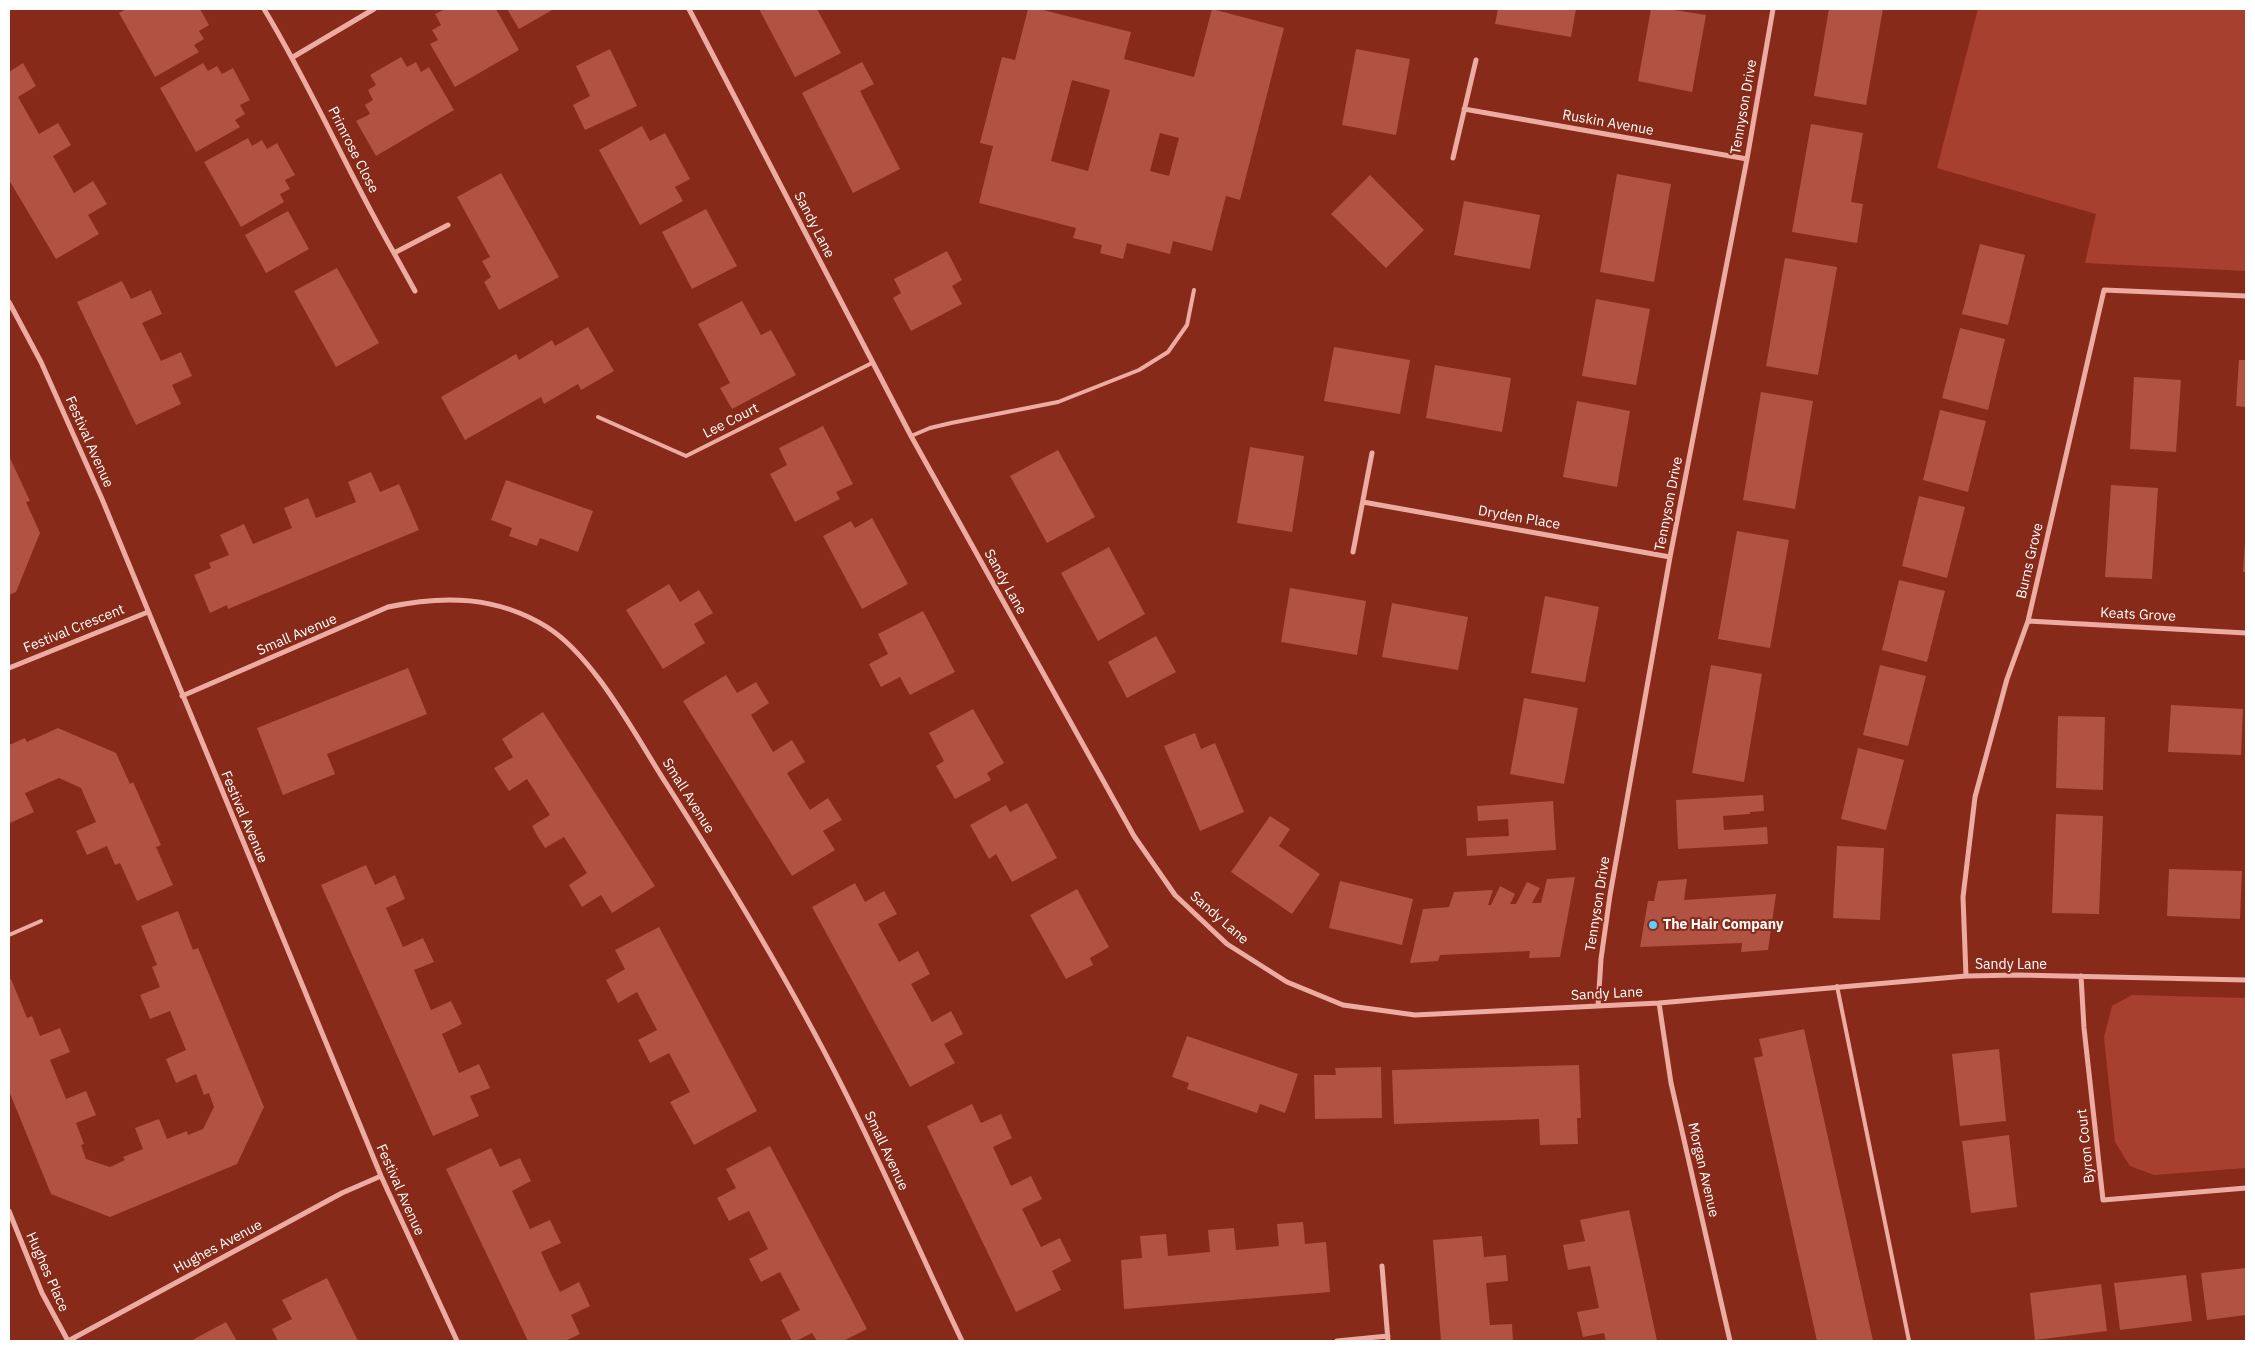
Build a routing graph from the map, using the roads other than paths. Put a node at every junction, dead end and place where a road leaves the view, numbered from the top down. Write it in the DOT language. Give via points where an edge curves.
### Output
graph roads {
  1 [pos="264,9"];
  2 [pos="374,9"];
  3 [pos="688,9"];
  4 [pos="1773,9"];
  5 [pos="293,57"];
  6 [pos="1476,60"];
  7 [pos="1464,109"];
  8 [pos="1453,158"];
  9 [pos="1747,159"];
  10 [pos="448,225"];
  11 [pos="394,253"];
  12 [pos="1194,290"];
  13 [pos="415,291"];
  14 [pos="2246,296"];
  15 [pos="9,302"];
  16 [pos="872,363"];
  17 [pos="598,417"];
  18 [pos="912,436"];
  19 [pos="1372,454"];
  20 [pos="1363,502"];
  21 [pos="1353,552"];
  22 [pos="1670,557"];
  23 [pos="148,612"];
  24 [pos="2028,621"];
  25 [pos="2246,633"];
  26 [pos="9,668"];
  27 [pos="182,696"];
  28 [pos="41,921"];
  29 [pos="9,935"];
  30 [pos="1966,976"];
  31 [pos="2082,976"];
  32 [pos="2246,980"];
  33 [pos="1837,986"];
  34 [pos="1659,1003"];
  35 [pos="1598,1006"];
  36 [pos="380,1176"];
  37 [pos="2246,1188"];
  38 [pos="9,1211"];
  39 [pos="1382,1266"];
  40 [pos="1388,1339"];
  41 [pos="68,1341"];
  42 [pos="457,1341"];
  43 [pos="962,1341"];
  44 [pos="1337,1341"];
  45 [pos="1730,1341"];
  46 [pos="1909,1341"];
  1 -- 5 [label="street, Primrose Close"];
  2 -- 5 [label="street"];
  3 -- 16 [label="street, Sandy Lane"];
  4 -- 9 [label="street, Tennyson Drive"];
  5 -- 11 [label="street, Primrose Close"];
  6 -- 7 [label="street"];
  7 -- 8 [label="street"];
  7 -- 9 [label="street, Ruskin Avenue"];
  9 -- 22 [label="street, Tennyson Drive"];
  10 -- 11 [label="street"];
  11 -- 13 [label="street, Primrose Close"];
  12 -- 18 [label="lane" via="1187,325 1168,352 1140,370 1058,402 951,423"];
  14 -- 24 [label="street, Burns Grove" via="2104,290"];
  15 -- 23 [label="street, Festival Avenue" via="49,380"];
  16 -- 17 [label="lane, Lee Court" via="686,456"];
  16 -- 18 [label="street, Sandy Lane"];
  18 -- 35 [label="street, Sandy Lane" via="1134,836 1175,895 1227,944 1287,982 1343,1005 1415,1015"];
  19 -- 20 [label="street"];
  20 -- 21 [label="street"];
  20 -- 22 [label="street, Dryden Place"];
  22 -- 35 [label="street, Tennyson Drive" via="1610,895"];
  23 -- 26 [label="street, Festival Crescent"];
  23 -- 27 [label="street, Festival Avenue"];
  24 -- 25 [label="street, Keats Grove"];
  24 -- 30 [label="street, Burns Grove" via="2007,679 1975,797 1963,897"];
  27 -- 36 [label="street, Festival Avenue"];
  27 -- 43 [label="street, Small Avenue" via="388,608 413,602 438,599 491,604 523,614 549,628 592,670 729,882 852,1104"];
  28 -- 29 [label="lane"];
  30 -- 31 [label="street, Sandy Lane"];
  30 -- 33 [label="street, Sandy Lane"];
  31 -- 32 [label="street, Sandy Lane"];
  31 -- 37 [label="street, Byron Court" via="2084,1028 2104,1200"];
  33 -- 34 [label="street, Sandy Lane"];
  33 -- 46 [label="lane"];
  34 -- 35 [label="street, Sandy Lane"];
  34 -- 45 [label="street, Morgan Avenue" via="1671,1083"];
  36 -- 41 [label="street, Hughes Avenue" via="342,1193"];
  36 -- 42 [label="street, Festival Avenue"];
  38 -- 41 [label="street, Hughes Place" via="42,1293"];
  39 -- 40 [label="street"];
  40 -- 44 [label="street"];
}
